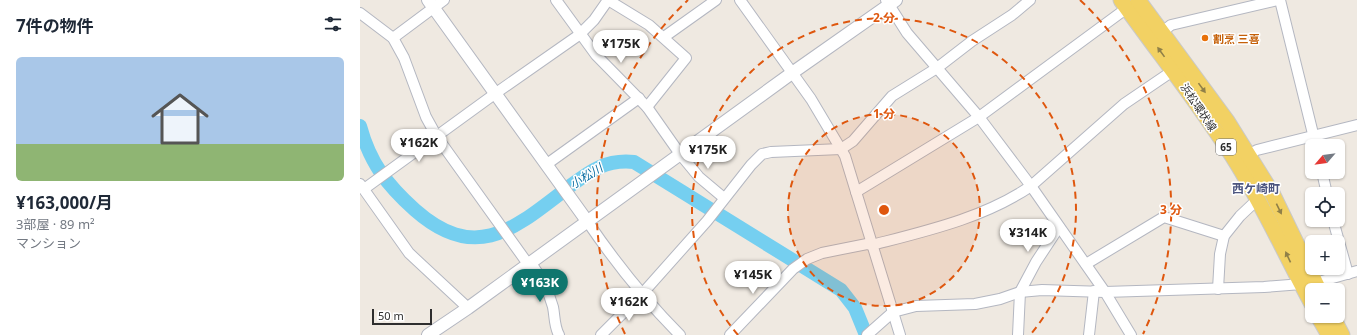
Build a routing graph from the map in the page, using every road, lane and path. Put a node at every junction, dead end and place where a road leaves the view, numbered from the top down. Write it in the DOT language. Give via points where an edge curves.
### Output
graph roads {
  1 [pos="444,0"];
  2 [pos="556,0"];
  3 [pos="608,0"];
  4 [pos="716,0"];
  5 [pos="740,0"];
  6 [pos="1030,0"];
  7 [pos="1279,0"];
  8 [pos="890,2"];
  9 [pos="1129,3"];
  10 [pos="431,4"];
  11 [pos="360,13"];
  12 [pos="1162,32"];
  13 [pos="580,35"];
  14 [pos="664,37"];
  15 [pos="393,38"];
  16 [pos="937,68"];
  17 [pos="1174,70"];
  18 [pos="792,73"];
  19 [pos="496,93"];
  20 [pos="639,98"];
  21 [pos="647,107"];
  22 [pos="979,117"];
  23 [pos="1357,125"];
  24 [pos="1314,136"];
  25 [pos="437,137"];
  26 [pos="1315,139"];
  27 [pos="841,149"];
  28 [pos="680,154"];
  29 [pos="1248,155"];
  30 [pos="547,164"];
  31 [pos="1030,186"];
  32 [pos="362,187"];
  33 [pos="856,192"];
  34 [pos="1258,199"];
  35 [pos="721,201"];
  36 [pos="587,221"];
  37 [pos="1059,227"];
  38 [pos="1336,227"];
  39 [pos="1224,236"];
  40 [pos="872,245"];
  41 [pos="529,263"];
  42 [pos="1086,264"];
  43 [pos="1352,273"];
  44 [pos="1309,283"];
  45 [pos="1310,283"];
  46 [pos="1320,283"];
  47 [pos="1305,286"];
  48 [pos="1218,289"];
  49 [pos="1020,292"];
  50 [pos="1094,292"];
  51 [pos="1105,292"];
  52 [pos="642,294"];
  53 [pos="468,308"];
  54 [pos="894,312"];
  55 [pos="1322,323"];
  56 [pos="1336,323"];
  57 [pos="428,335"];
  58 [pos="559,335"];
  59 [pos="601,335"];
  60 [pos="680,335"];
  61 [pos="730,335"];
  62 [pos="867,335"];
  63 [pos="900,335"];
  64 [pos="1018,335"];
  65 [pos="1089,335"];
  66 [pos="1131,335"];
  67 [pos="1329,335"];
  68 [pos="1342,335"];
  1 -- 10 [label="street"];
  2 -- 13 [label="street"];
  3 -- 13 [label="street"];
  3 -- 14 [label="street"];
  4 -- 14 [label="street"];
  5 -- 18 [label="street"];
  6 -- 16 [label="street"];
  7 -- 12 [label="street" via="1171,25"];
  7 -- 24 [label="street"];
  8 -- 16 [label="street" via="907,33"];
  8 -- 18 [label="street"];
  9 -- 12 [label="main road, 浜松環状線 / 65"];
  17 -- 9 [label="main road, 浜松環状線 / 65, one-way"];
  9 -- 22 [label="street"];
  10 -- 15 [label="street"];
  10 -- 19 [label="street"];
  11 -- 15 [label="street"];
  12 -- 29 [label="main road, 浜松環状線 / 65, one-way"];
  13 -- 19 [label="street"];
  13 -- 20 [label="street"];
  14 -- 21 [label="street" via="686,58"];
  15 -- 25 [label="street"];
  16 -- 22 [label="street"];
  16 -- 27 [label="street" via="892,96 853,141"];
  17 -- 31 [label="street" via="1124,104"];
  17 -- 34 [label="main road, 浜松環状線 / 65"];
  18 -- 27 [label="street"];
  18 -- 28 [label="street"];
  19 -- 25 [label="street"];
  19 -- 30 [label="street"];
  20 -- 21 [label="street"];
  20 -- 30 [label="street"];
  21 -- 28 [label="street"];
  22 -- 31 [label="street"];
  22 -- 33 [label="street"];
  23 -- 24 [label="street"];
  24 -- 26 [label="street"];
  24 -- 29 [label="street" via="1257,150"];
  25 -- 32 [label="street" via="375,182"];
  25 -- 41 [label="street"];
  27 -- 33 [label="street"];
  27 -- 35 [label="street" via="762,154"];
  28 -- 35 [label="street"];
  28 -- 36 [label="street"];
  29 -- 45 [label="main road, 浜松環状線 / 65, one-way" via="1272,193"];
  30 -- 36 [label="street"];
  31 -- 37 [label="street"];
  31 -- 40 [label="street" via="981,213"];
  32 -- 53 [label="street" via="409,253"];
  33 -- 40 [label="street"];
  34 -- 39 [label="street"];
  44 -- 34 [label="main road, 浜松環状線 / 65, one-way"];
  35 -- 52 [label="street"];
  36 -- 41 [label="street"];
  36 -- 52 [label="street"];
  37 -- 42 [label="street"];
  37 -- 49 [label="street"];
  38 -- 43 [label="street"];
  39 -- 42 [label="street" via="1164,217"];
  39 -- 48 [label="street"];
  40 -- 54 [label="street"];
  40 -- 61 [label="street" via="822,253 807,259 793,269"];
  41 -- 53 [label="street"];
  41 -- 58 [label="street" via="543,280"];
  42 -- 51 [label="street"];
  43 -- 46 [label="street"];
  47 -- 48 [label="street"];
  48 -- 51 [label="street"];
  49 -- 50 [label="street"];
  49 -- 54 [label="street" via="975,304 916,306"];
  49 -- 64 [label="street"];
  50 -- 51 [label="street"];
  50 -- 65 [label="street"];
  51 -- 66 [label="street"];
  52 -- 59 [label="street"];
  52 -- 60 [label="street"];
  53 -- 57 [label="street"];
  54 -- 62 [label="street"];
  54 -- 63 [label="street"];
  55 -- 67 [label="main road"];
  56 -- 68 [label="main road"];
}
